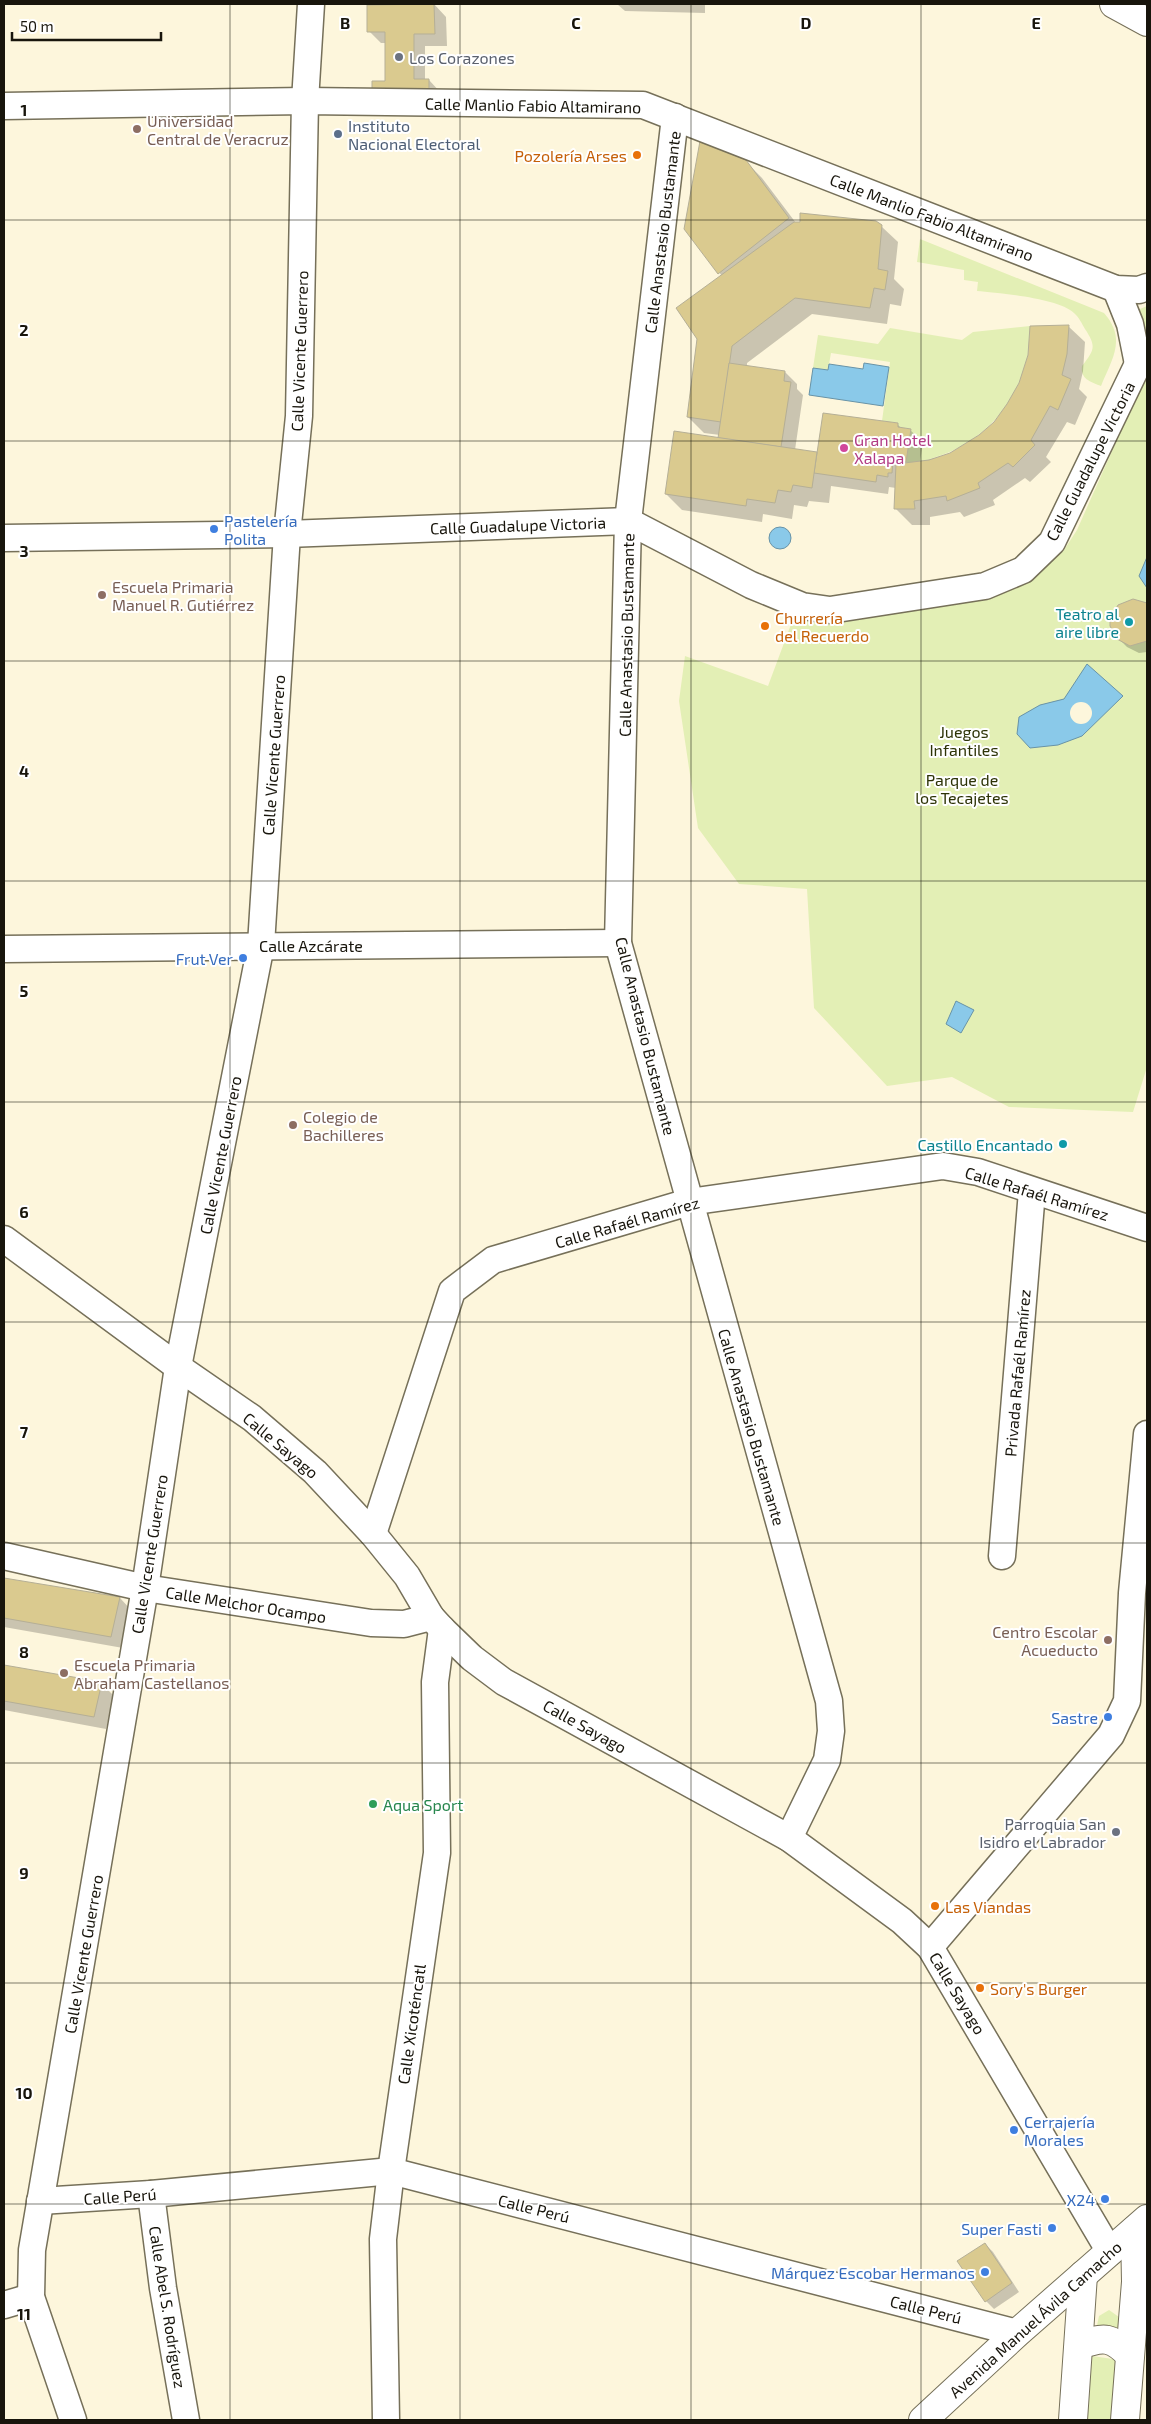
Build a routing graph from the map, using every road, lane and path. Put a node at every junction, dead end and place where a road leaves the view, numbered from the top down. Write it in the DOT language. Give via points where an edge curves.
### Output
graph roads {
  1 [pos="311,4"];
  2 [pos="1114,4"];
  3 [pos="1147,22"];
  4 [pos="305,102"];
  5 [pos="4,106"];
  6 [pos="675,117"];
  7 [pos="1147,287"];
  8 [pos="1116,289"];
  9 [pos="1143,358"];
  10 [pos="628,521"];
  11 [pos="287,534"];
  12 [pos="4,538"];
  13 [pos="618,943"];
  14 [pos="261,945"];
  15 [pos="4,949"];
  16 [pos="1032,1191"];
  17 [pos="689,1202"];
  18 [pos="1147,1228"];
  19 [pos="4,1239"];
  20 [pos="178,1367"];
  21 [pos="1147,1434"];
  22 [pos="373,1534"];
  23 [pos="4,1556"];
  24 [pos="1002,1556"];
  25 [pos="145,1588"];
  26 [pos="1140,1598"];
  27 [pos="436,1623"];
  28 [pos="789,1838"];
  29 [pos="930,1947"];
  30 [pos="390,2171"];
  31 [pos="151,2194"];
  32 [pos="40,2200"];
  33 [pos="1141,2224"];
  34 [pos="1110,2252"];
  35 [pos="1084,2275"];
  36 [pos="1142,2288"];
  37 [pos="31,2297"];
  38 [pos="4,2305"];
  39 [pos="1017,2333"];
  40 [pos="1080,2345"];
  41 [pos="1130,2355"];
  42 [pos="73,2420"];
  43 [pos="186,2420"];
  44 [pos="386,2420"];
  45 [pos="923,2420"];
  46 [pos="1073,2420"];
  47 [pos="1125,2420"];
  1 -- 4 [label="street, Calle Vicente Guerrero"];
  2 -- 3 [label="main road"];
  4 -- 5 [label="street, Calle Manlio Fabio Altamirano"];
  4 -- 6 [label="street, Calle Manlio Fabio Altamirano" via="643,105"];
  4 -- 11 [label="street, Calle Vicente Guerrero" via="299,416"];
  6 -- 8 [label="street, Calle Manlio Fabio Altamirano"];
  6 -- 10 [label="street, Calle Anastasio Bustamante"];
  7 -- 8 [label="street, Calle Manlio Fabio Altamirano"];
  8 -- 9 [label="street"];
  9 -- 10 [label="street, Calle Guadalupe Victoria" via="1052,542 1023,570 985,586 830,610 802,606 751,585"];
  10 -- 11 [label="street, Calle Guadalupe Victoria"];
  10 -- 13 [label="street, Calle Anastasio Bustamante"];
  11 -- 12 [label="street, Calle Guadalupe Victoria"];
  11 -- 14 [label="street, Calle Vicente Guerrero"];
  13 -- 14 [label="street, Calle Azcárate"];
  13 -- 17 [label="street, Calle Anastasio Bustamante"];
  14 -- 15 [label="street, Calle Azcárate"];
  14 -- 20 [label="street, Calle Vicente Guerrero"];
  16 -- 17 [label="street, Calle Rafaél Ramírez" via="978,1172 943,1166"];
  16 -- 18 [label="street, Calle Rafaél Ramírez"];
  16 -- 24 [label="street, Privada Rafaél Ramírez"];
  17 -- 22 [label="street, Calle Rafaél Ramírez" via="493,1260 452,1291"];
  17 -- 28 [label="street, Calle Anastasio Bustamante" via="829,1701 832,1732 827,1760"];
  19 -- 20 [label="street, Calle Sayago"];
  20 -- 22 [label="street, Calle Sayago" via="252,1418 315,1472"];
  20 -- 25 [label="street, Calle Vicente Guerrero"];
  21 -- 26 [label="street"];
  22 -- 27 [label="street, Calle Sayago" via="407,1576"];
  23 -- 25 [label="street, Calle Melchor Ocampo"];
  25 -- 27 [label="street, Calle Melchor Ocampo" via="371,1623"];
  25 -- 32 [label="street, Calle Vicente Guerrero"];
  26 -- 29 [label="street" via="1127,1701 1111,1735"];
  27 -- 28 [label="street, Calle Sayago" via="472,1658 504,1682"];
  27 -- 30 [label="street, Calle Xicoténcatl" via="437,1853"];
  28 -- 29 [label="street, Calle Sayago" via="902,1921"];
  29 -- 34 [label="street, Calle Sayago"];
  30 -- 31 [label="street, Calle Perú"];
  30 -- 39 [label="street, Calle Perú"];
  30 -- 44 [label="street, Calle Xicoténcatl" via="383,2239"];
  31 -- 32 [label="street, Calle Perú"];
  31 -- 43 [label="street, Calle Abel S. Rodríguez" via="162,2288"];
  32 -- 37 [label="street, Calle Vicente Guerrero" via="32,2250"];
  33 -- 34 [label="main road, Avenida Manuel Ávila Camacho"];
  33 -- 36 [label="main road"];
  34 -- 35 [label="main road, Avenida Manuel Ávila Camacho"];
  34 -- 36 [label="main road"];
  35 -- 39 [label="main road, Avenida Manuel Ávila Camacho"];
  35 -- 40 [label="main road"];
  36 -- 41 [label="main road"];
  37 -- 38 [label="street"];
  37 -- 42 [label="street"];
  39 -- 45 [label="main road, Avenida Manuel Ávila Camacho"];
  40 -- 41 [label="main road" via="1106,2339 1117,2342"];
  40 -- 46 [label="main road"];
  41 -- 47 [label="main road"];
}
